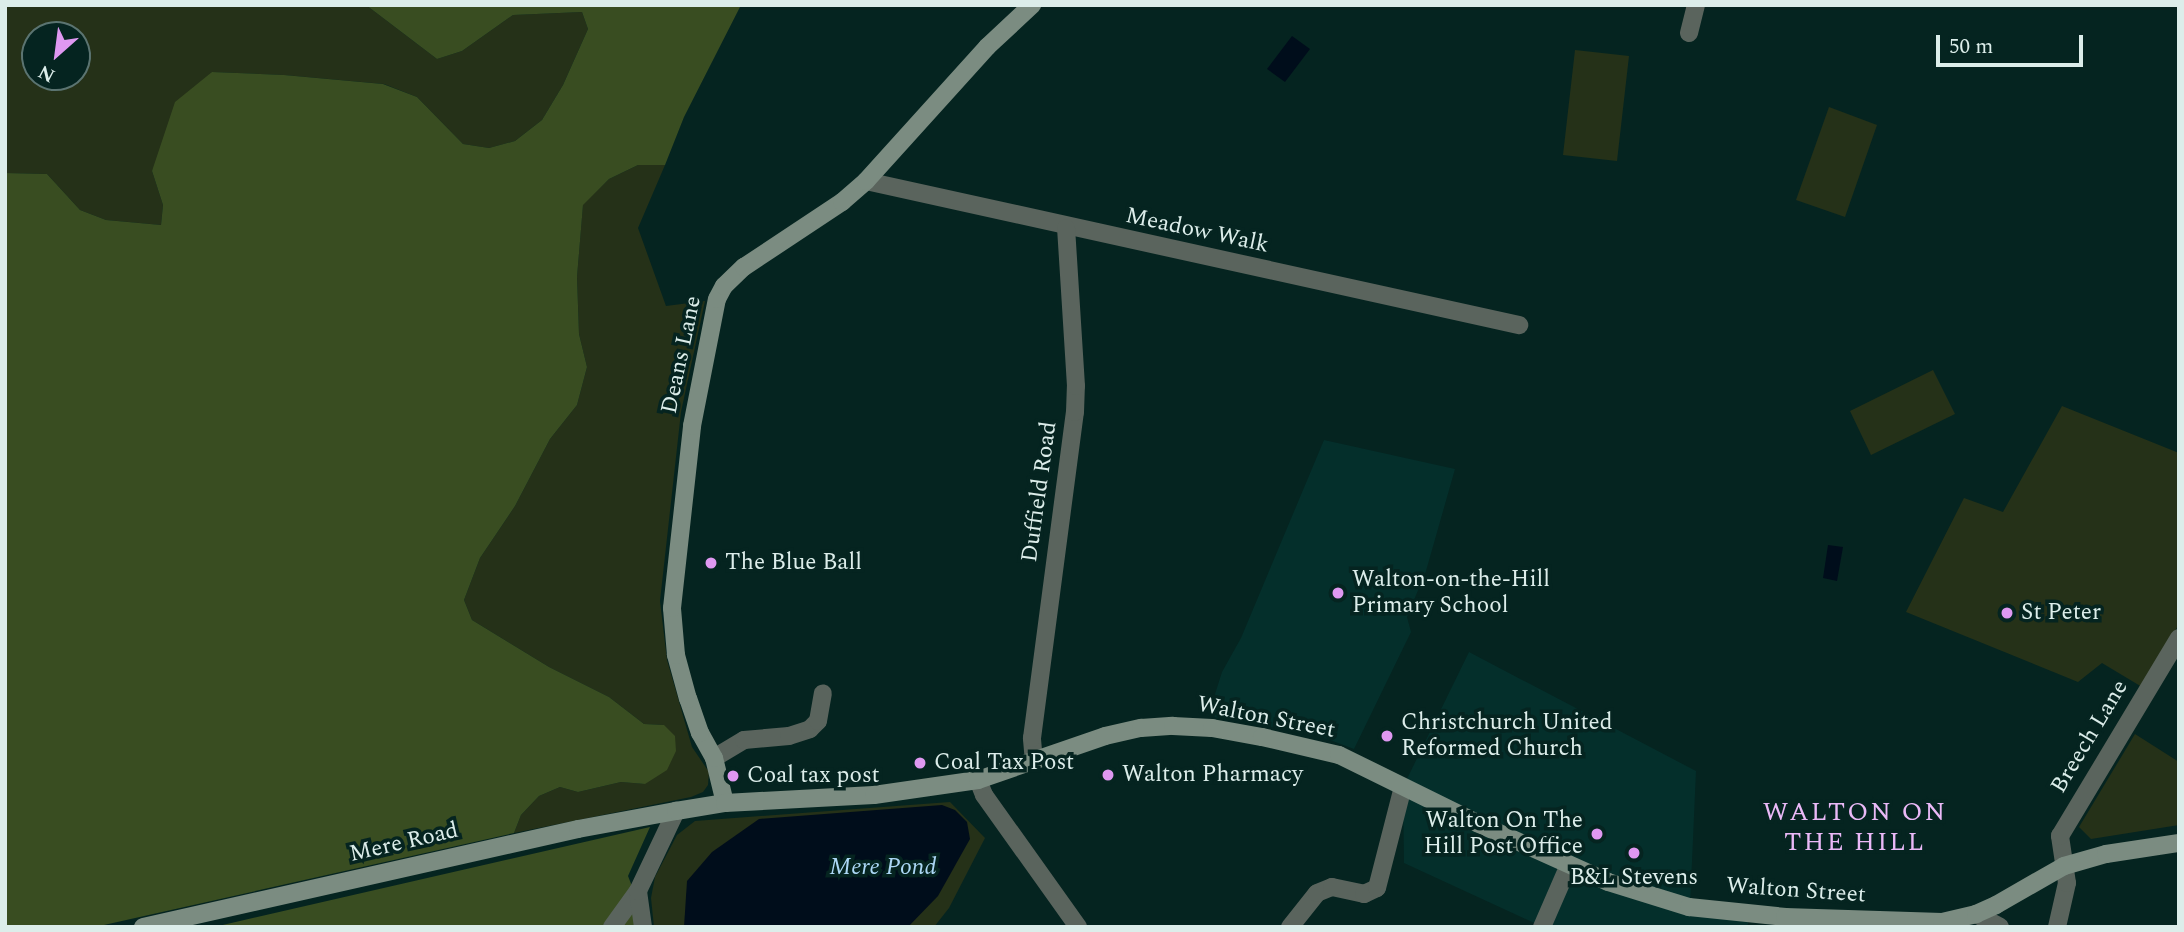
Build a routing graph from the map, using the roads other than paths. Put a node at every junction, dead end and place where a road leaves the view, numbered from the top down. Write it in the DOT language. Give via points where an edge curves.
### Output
graph roads {
  1 [pos="1031,5"];
  2 [pos="1696,5"];
  3 [pos="1689,33"];
  4 [pos="866,181"];
  5 [pos="1066,228"];
  6 [pos="1520,325"];
  7 [pos="2179,638"];
  8 [pos="823,693"];
  9 [pos="714,758"];
  10 [pos="1034,762"];
  11 [pos="978,780"];
  12 [pos="1403,787"];
  13 [pos="725,803"];
  14 [pos="676,811"];
  15 [pos="2179,843"];
  16 [pos="1569,865"];
  17 [pos="2064,866"];
  18 [pos="638,891"];
  19 [pos="1976,914"];
  20 [pos="143,927"];
  21 [pos="612,927"];
  22 [pos="643,927"];
  23 [pos="1078,927"];
  24 [pos="1290,927"];
  25 [pos="1542,927"];
  26 [pos="2000,927"];
  27 [pos="2057,927"];
  1 -- 4 [label="main road, Deans Lane"];
  2 -- 3 [label="street"];
  4 -- 5 [label="street, Meadow Walk"];
  4 -- 9 [label="main road, Deans Lane" via="744,267 724,286 714,310 692,426 672,608 688,699"];
  5 -- 6 [label="street, Meadow Walk"];
  5 -- 10 [label="street, Duffield Road" via="1075,412 1035,711"];
  7 -- 17 [label="street, Breech Lane" via="2060,836"];
  8 -- 9 [label="street" via="818,722 810,729 744,740"];
  9 -- 13 [label="main road, Deans Lane"];
  10 -- 11 [label="main road, Walton Street"];
  10 -- 12 [label="main road, Walton Street" via="1141,728 1212,728 1339,755"];
  11 -- 13 [label="main road, Walton Street" via="873,795"];
  11 -- 23 [label="street"];
  12 -- 16 [label="main road, Walton Street"];
  12 -- 24 [label="street" via="1377,888 1364,894 1332,887 1317,893"];
  13 -- 14 [label="main road, Walton Street"];
  14 -- 18 [label="street"];
  14 -- 20 [label="main road, Mere Road"];
  15 -- 17 [label="main road, Walton Street" via="2106,854"];
  16 -- 19 [label="main road, Walton Street" via="1689,907 1785,918 1942,922"];
  16 -- 25 [label="street"];
  17 -- 19 [label="main road, Walton Street"];
  17 -- 27 [label="street, Breech Lane" via="2067,883"];
  18 -- 21 [label="street"];
  18 -- 22 [label="street"];
  19 -- 26 [label="street"];
}
